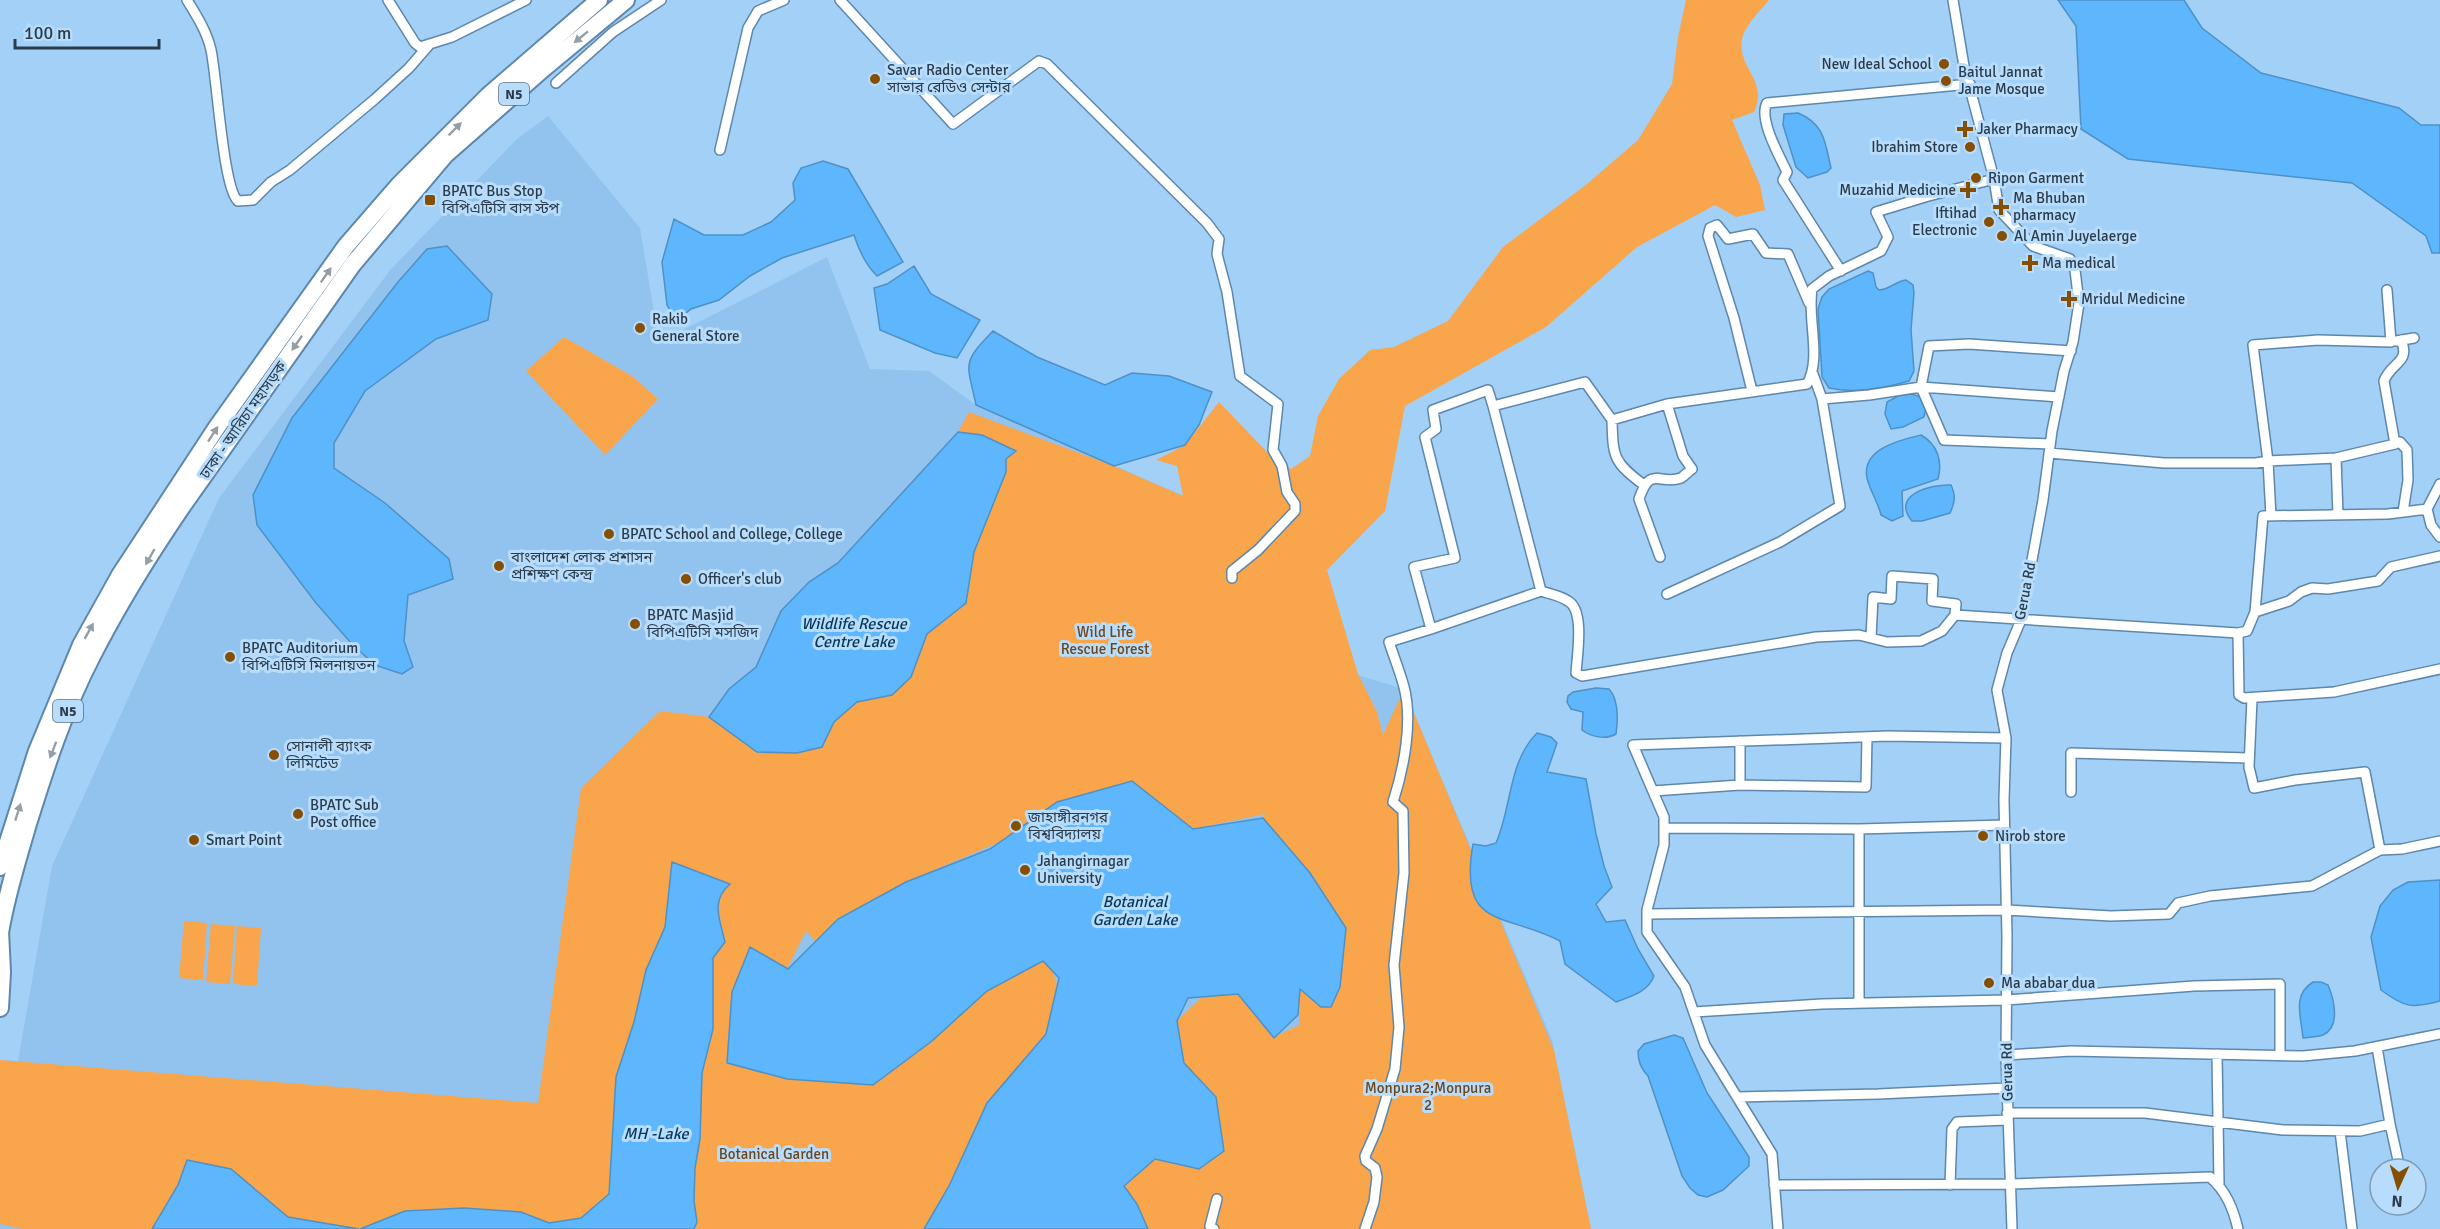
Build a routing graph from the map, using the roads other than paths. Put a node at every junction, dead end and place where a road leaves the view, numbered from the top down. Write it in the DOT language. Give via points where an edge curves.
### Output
graph roads {
  1 [pos="187,0"];
  2 [pos="388,0"];
  3 [pos="526,0"];
  4 [pos="599,0"];
  5 [pos="626,0"];
  6 [pos="661,0"];
  7 [pos="784,0"];
  8 [pos="840,0"];
  9 [pos="1953,0"];
  10 [pos="429,45"];
  11 [pos="556,83"];
  12 [pos="1970,84"];
  13 [pos="720,150"];
  14 [pos="1994,179"];
  15 [pos="1841,271"];
  16 [pos="2387,290"];
  17 [pos="1809,304"];
  18 [pos="2414,338"];
  19 [pos="2396,341"];
  20 [pos="2071,351"];
  21 [pos="1813,374"];
  22 [pos="1921,387"];
  23 [pos="1752,391"];
  24 [pos="2059,397"];
  25 [pos="1822,399"];
  26 [pos="1668,404"];
  27 [pos="1493,406"];
  28 [pos="1612,420"];
  29 [pos="2395,444"];
  30 [pos="2050,448"];
  31 [pos="2336,458"];
  32 [pos="2268,461"];
  33 [pos="2440,484"];
  34 [pos="1644,485"];
  35 [pos="2427,509"];
  36 [pos="2403,512"];
  37 [pos="2338,515"];
  38 [pos="2271,516"];
  39 [pos="2440,537"];
  40 [pos="2440,556"];
  41 [pos="1660,557"];
  42 [pos="1232,578"];
  43 [pos="1541,591"];
  44 [pos="1666,594"];
  45 [pos="2255,612"];
  46 [pos="1955,615"];
  47 [pos="2021,620"];
  48 [pos="1431,629"];
  49 [pos="2238,633"];
  50 [pos="1871,638"];
  51 [pos="2440,669"];
  52 [pos="2252,699"];
  53 [pos="1868,737"];
  54 [pos="2006,738"];
  55 [pos="1740,741"];
  56 [pos="2249,758"];
  57 [pos="1740,785"];
  58 [pos="1653,791"];
  59 [pos="2071,792"];
  60 [pos="2004,825"];
  61 [pos="1664,828"];
  62 [pos="1858,829"];
  63 [pos="2440,842"];
  64 [pos="4,845"];
  65 [pos="2379,850"];
  66 [pos="0,867"];
  67 [pos="2006,910"];
  68 [pos="1858,912"];
  69 [pos="1647,914"];
  70 [pos="0,932"];
  71 [pos="2006,1000"];
  72 [pos="1859,1003"];
  73 [pos="0,1008"];
  74 [pos="1694,1012"];
  75 [pos="2440,1034"];
  76 [pos="2377,1047"];
  77 [pos="2217,1054"];
  78 [pos="2006,1055"];
  79 [pos="2280,1055"];
  80 [pos="2007,1088"];
  81 [pos="1737,1097"];
  82 [pos="2007,1116"];
  83 [pos="2217,1123"];
  84 [pos="2390,1124"];
  85 [pos="2340,1131"];
  86 [pos="2397,1157"];
  87 [pos="2011,1184"];
  88 [pos="1774,1185"];
  89 [pos="1950,1185"];
  90 [pos="2218,1185"];
  91 [pos="1217,1199"];
  92 [pos="1214,1229"];
  93 [pos="1365,1229"];
  94 [pos="1778,1229"];
  95 [pos="2012,1229"];
  96 [pos="2238,1229"];
  97 [pos="2352,1229"];
  1 -- 10 [label="street" via="211,48 226,163 233,196 238,201 253,200 290,170 375,99"];
  2 -- 10 [label="street" via="415,43 420,47"];
  3 -- 10 [label="street"];
  64 -- 4 [label="highway, ঢাকা - আরিচা মহাসড়ক / N5, one-way" via="81,645 120,575 217,427 346,246 399,184 489,95"];
  5 -- 70 [label="highway, ঢাকা - আরিচা মহাসড়ক / N5, one-way" via="438,164 353,264 156,545 75,693 42,780 12,876"];
  6 -- 11 [label="street" via="614,32"];
  7 -- 13 [label="street" via="758,11 748,28"];
  8 -- 42 [label="street" via="953,124 1040,61 1047,64 1219,239 1217,254 1240,376 1278,404 1273,450 1295,504 1295,511 1232,572"];
  9 -- 12 [label="street, Gerua Rd"];
  12 -- 14 [label="street, Gerua Rd"];
  12 -- 15 [label="street" via="1767,103 1766,121 1787,172 1783,180"];
  14 -- 15 [label="street" via="1876,212 1888,237 1881,251"];
  14 -- 20 [label="street, Gerua Rd" via="1999,210 2033,246 2070,259 2076,270 2079,303"];
  15 -- 17 [label="street" via="1812,289"];
  16 -- 19 [label="street"];
  17 -- 21 [label="street"];
  17 -- 23 [label="street" via="1788,254 1766,253 1753,234 1728,239 1718,225 1710,228 1708,236"];
  18 -- 19 [label="street"];
  19 -- 29 [label="street" via="2405,349 2403,358 2384,381"];
  19 -- 32 [label="street" via="2318,340 2253,345"];
  20 -- 22 [label="street" via="1969,344 1929,346"];
  20 -- 24 [label="street, Gerua Rd"];
  21 -- 23 [label="street" via="1807,384"];
  21 -- 25 [label="street"];
  22 -- 24 [label="street"];
  22 -- 25 [label="street"];
  22 -- 30 [label="street" via="1944,440"];
  23 -- 26 [label="street"];
  24 -- 30 [label="street, Gerua Rd"];
  25 -- 44 [label="street" via="1840,506 1780,542"];
  26 -- 28 [label="street"];
  26 -- 34 [label="street" via="1683,456 1692,469 1680,478 1653,478"];
  27 -- 28 [label="street" via="1585,382"];
  27 -- 43 [label="street"];
  27 -- 48 [label="street" via="1488,390 1433,410 1436,429 1425,437 1455,558 1414,567"];
  28 -- 34 [label="street" via="1613,449 1618,463"];
  29 -- 31 [label="street"];
  29 -- 36 [label="street" via="2400,442 2407,450"];
  30 -- 32 [label="street" via="2164,463"];
  30 -- 47 [label="street, Gerua Rd"];
  31 -- 32 [label="street"];
  31 -- 37 [label="street"];
  32 -- 38 [label="street"];
  33 -- 35 [label="street"];
  34 -- 41 [label="street" via="1639,499"];
  35 -- 36 [label="street"];
  35 -- 39 [label="street" via="2431,525"];
  36 -- 37 [label="street"];
  37 -- 38 [label="street"];
  38 -- 45 [label="street" via="2263,516"];
  40 -- 45 [label="street" via="2391,567 2378,581 2312,588 2289,601"];
  43 -- 48 [label="street"];
  43 -- 50 [label="street" via="1569,601 1575,608 1579,621 1576,673 1582,676 1816,637"];
  45 -- 49 [label="street" via="2247,631"];
  46 -- 47 [label="street"];
  46 -- 50 [label="street" via="1942,631 1922,641 1887,642"];
  46 -- 50 [label="street" via="1956,604 1932,601 1933,579 1892,576 1891,599 1873,597"];
  47 -- 49 [label="street"];
  47 -- 54 [label="street, Gerua Rd" via="1997,690"];
  48 -- 93 [label="street" via="1389,642 1406,708 1406,745 1393,802 1402,811 1404,830 1404,873 1394,965 1400,1027 1395,1069 1365,1156 1377,1177"];
  49 -- 52 [label="street" via="2239,695"];
  51 -- 52 [label="street" via="2334,693"];
  52 -- 56 [label="street"];
  53 -- 54 [label="street"];
  53 -- 55 [label="street"];
  53 -- 57 [label="street" via="1866,787"];
  54 -- 60 [label="street, Gerua Rd"];
  55 -- 57 [label="street"];
  55 -- 58 [label="street" via="1633,745"];
  56 -- 59 [label="street" via="2071,753"];
  56 -- 65 [label="street" via="2254,788 2365,772"];
  57 -- 58 [label="street"];
  58 -- 61 [label="street" via="1664,817"];
  60 -- 62 [label="street"];
  60 -- 67 [label="street, Gerua Rd"];
  61 -- 62 [label="street"];
  61 -- 69 [label="street" via="1664,845"];
  62 -- 68 [label="street"];
  63 -- 65 [label="street"];
  64 -- 66 [label="highway, ঢাকা - আরিচা মহাসড়ক / N5"];
  65 -- 67 [label="street" via="2312,886 2210,896 2178,903 2169,914 2111,916"];
  67 -- 68 [label="street"];
  67 -- 71 [label="street, Gerua Rd"];
  68 -- 69 [label="street"];
  68 -- 72 [label="street"];
  69 -- 74 [label="street" via="1647,932 1685,987"];
  70 -- 73 [label="highway, ঢাকা - আরিচা মহাসড়ক"];
  71 -- 72 [label="street"];
  71 -- 78 [label="street, Gerua Rd"];
  71 -- 79 [label="street" via="2194,986 2280,984"];
  72 -- 74 [label="street"];
  74 -- 81 [label="street" via="1705,1045"];
  75 -- 76 [label="street"];
  76 -- 79 [label="street"];
  76 -- 84 [label="street"];
  77 -- 78 [label="street" via="2071,1051"];
  77 -- 79 [label="street"];
  77 -- 83 [label="street"];
  78 -- 80 [label="street, Gerua Rd"];
  80 -- 81 [label="street"];
  80 -- 82 [label="street, Gerua Rd"];
  81 -- 88 [label="street" via="1772,1154"];
  82 -- 83 [label="street" via="2145,1113"];
  82 -- 87 [label="street, Gerua Rd"];
  82 -- 89 [label="street" via="1957,1122 1952,1129"];
  83 -- 85 [label="street"];
  83 -- 90 [label="street"];
  84 -- 85 [label="street"];
  84 -- 86 [label="street"];
  85 -- 97 [label="street"];
  87 -- 89 [label="street"];
  87 -- 90 [label="street" via="2210,1177"];
  87 -- 95 [label="street, Gerua Rd"];
  88 -- 89 [label="street"];
  88 -- 94 [label="street"];
  90 -- 96 [label="street" via="2228,1198"];
  91 -- 92 [label="street" via="1210,1226"];
}
